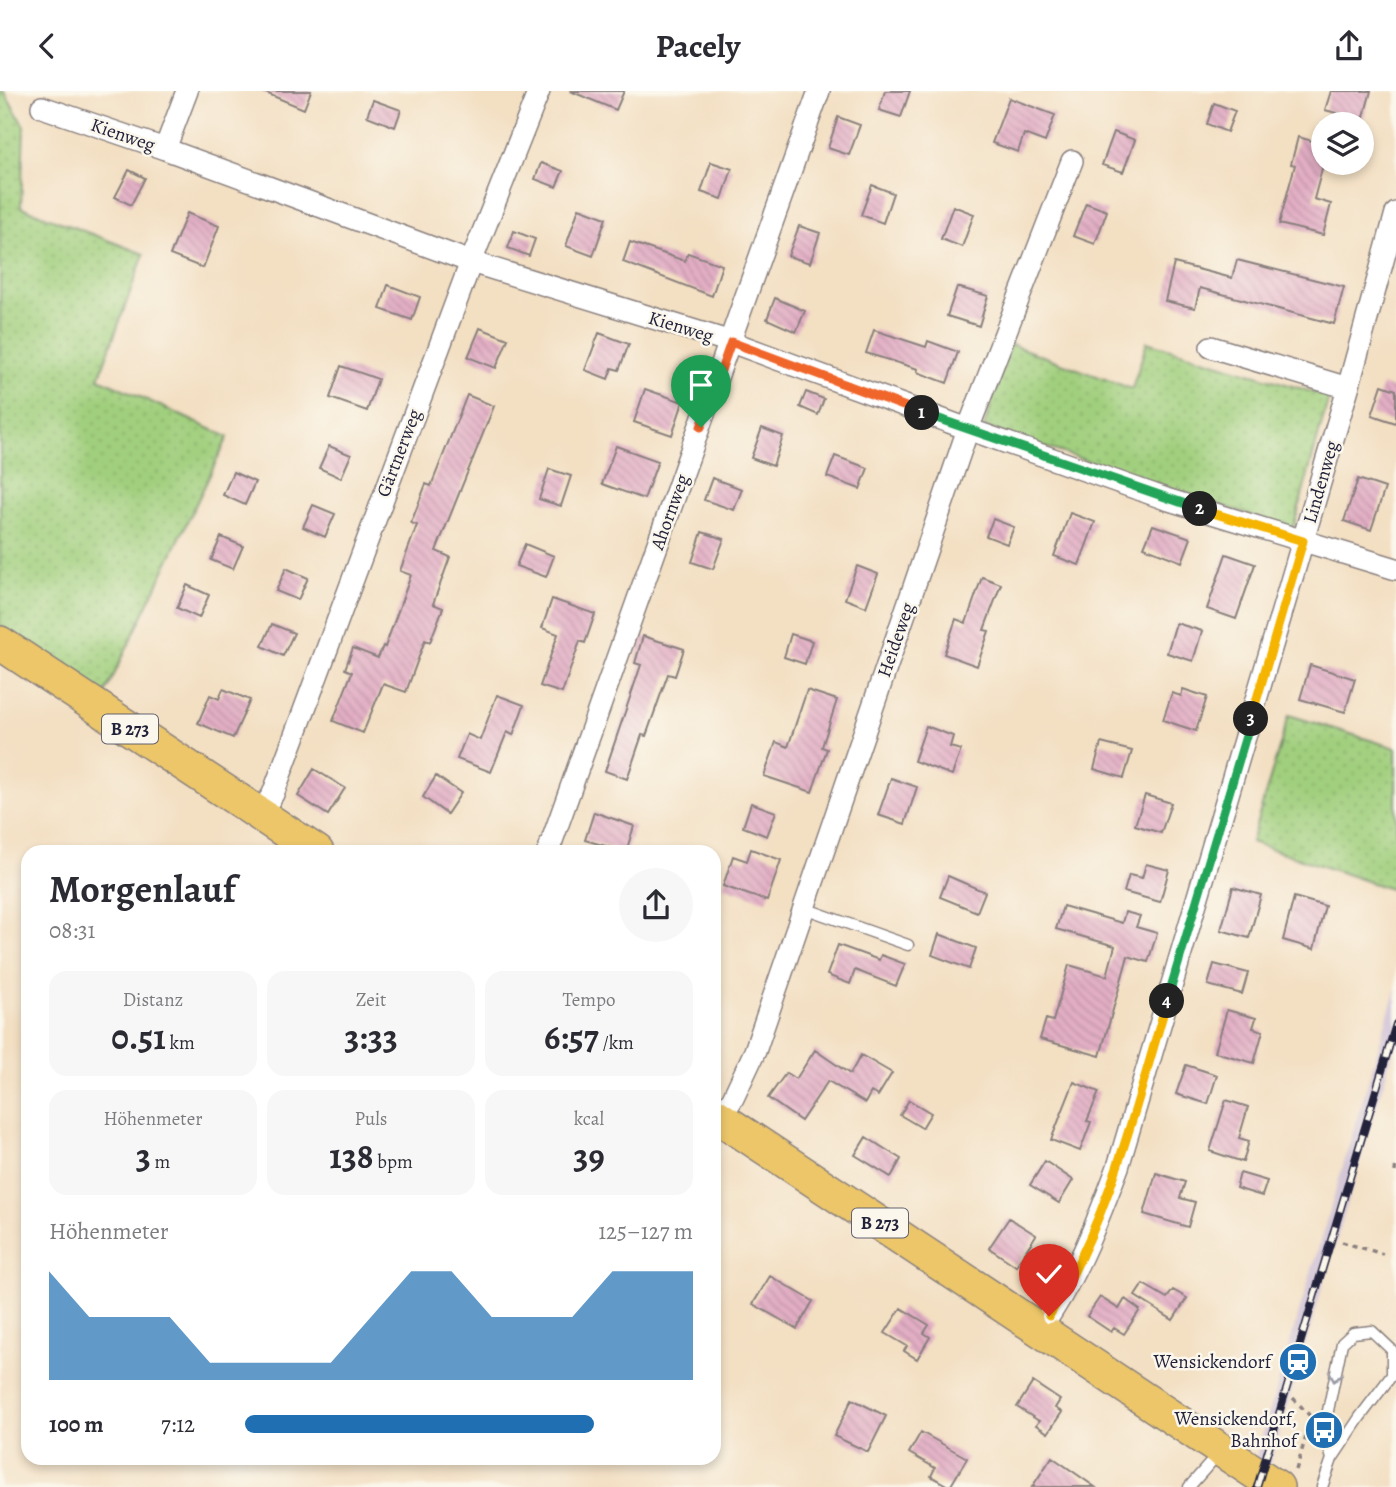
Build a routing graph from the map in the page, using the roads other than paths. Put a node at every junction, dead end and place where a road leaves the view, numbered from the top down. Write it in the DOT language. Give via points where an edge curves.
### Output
graph roads {
  1 [pos="187,91"];
  2 [pos="539,91"];
  3 [pos="819,91"];
  4 [pos="42,107"];
  5 [pos="165,149"];
  6 [pos="1072,161"];
  7 [pos="1396,213"];
  8 [pos="471,262"];
  9 [pos="731,342"];
  10 [pos="1212,347"];
  11 [pos="1348,388"];
  12 [pos="968,429"];
  13 [pos="1303,541"];
  14 [pos="1396,569"];
  15 [pos="0,643"];
  16 [pos="260,814"];
  17 [pos="306,845"];
  18 [pos="551,845"];
  19 [pos="804,908"];
  20 [pos="908,945"];
  21 [pos="721,1112"];
  22 [pos="721,1119"];
  23 [pos="1040,1329"];
  24 [pos="1222,1450"];
  25 [pos="1332,1459"];
  26 [pos="1277,1481"];
  27 [pos="1189,1487"];
  28 [pos="1322,1487"];
  1 -- 5 [label="street, Kienweg"];
  2 -- 8 [label="street, Gärtnerweg"];
  3 -- 9 [label="street, Ahornweg"];
  4 -- 5 [label="street, Kienweg"];
  5 -- 8 [label="street, Kienweg"];
  6 -- 12 [label="street, Heideweg"];
  7 -- 11 [label="street, Lindenweg"];
  8 -- 9 [label="street, Kienweg"];
  8 -- 16 [label="street, Gärtnerweg" via="273,795"];
  9 -- 12 [label="street, Kienweg"];
  9 -- 18 [label="street, Ahornweg"];
  10 -- 11 [label="street"];
  11 -- 13 [label="street, Lindenweg"];
  12 -- 13 [label="street, Kienweg" via="1166,499"];
  12 -- 19 [label="street, Heideweg"];
  13 -- 14 [label="street, Kienweg"];
  13 -- 23 [label="street, Lindenweg" via="1118,1167 1095,1227"];
  15 -- 16 [label="main road, B 273"];
  16 -- 17 [label="main road, B 273"];
  19 -- 20 [label="lane"];
  19 -- 21 [label="street, Heideweg" via="755,1051 733,1098"];
  22 -- 23 [label="main road, B 273"];
  23 -- 24 [label="main road, B 273"];
  24 -- 26 [label="main road, B 273"];
  24 -- 27 [label="lane"];
  25 -- 25 [label="lane, one-way" via="1392,1375 1392,1349 1372,1331 1353,1333 1342,1343 1324,1430"];
  25 -- 28 [label="lane"];
}
